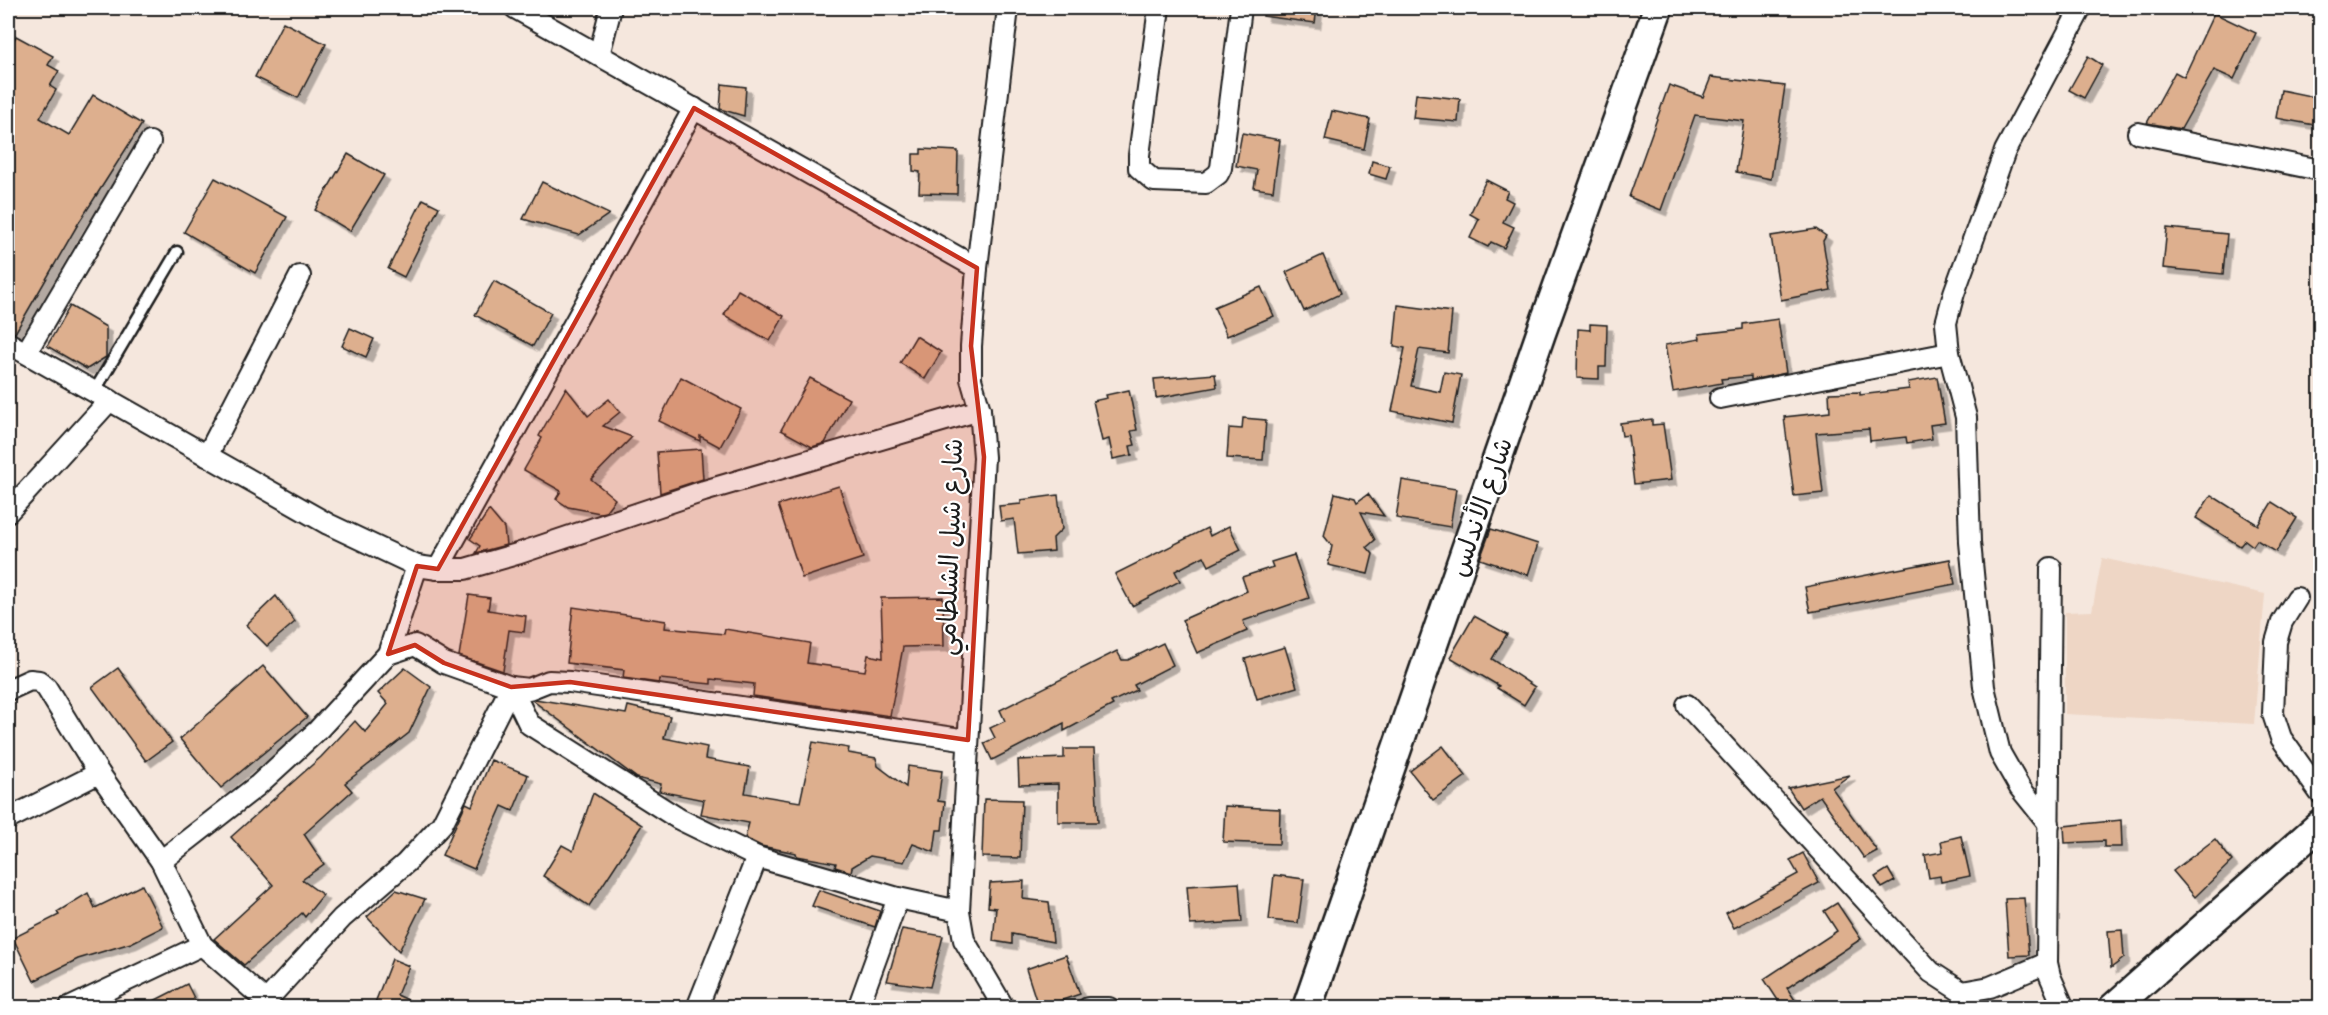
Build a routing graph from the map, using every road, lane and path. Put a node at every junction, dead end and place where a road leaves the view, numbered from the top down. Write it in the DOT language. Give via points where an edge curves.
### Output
graph roads {
  1 [pos="515,8"];
  2 [pos="611,8"];
  3 [pos="1008,8"];
  4 [pos="1159,8"];
  5 [pos="1240,8"];
  6 [pos="1658,8"];
  7 [pos="2081,8"];
  8 [pos="599,55"];
  9 [pos="694,108"];
  10 [pos="2138,134"];
  11 [pos="150,142"];
  12 [pos="2320,170"];
  13 [pos="177,252"];
  14 [pos="977,268"];
  15 [pos="300,276"];
  16 [pos="8,342"];
  17 [pos="26,353"];
  18 [pos="1949,353"];
  19 [pos="102,396"];
  20 [pos="1720,398"];
  21 [pos="980,411"];
  22 [pos="207,456"];
  23 [pos="8,512"];
  24 [pos="417,566"];
  25 [pos="2051,568"];
  26 [pos="438,569"];
  27 [pos="2297,598"];
  28 [pos="388,654"];
  29 [pos="511,687"];
  30 [pos="8,690"];
  31 [pos="1687,705"];
  32 [pos="968,740"];
  33 [pos="99,773"];
  34 [pos="2320,793"];
  35 [pos="8,819"];
  36 [pos="2049,824"];
  37 [pos="2320,825"];
  38 [pos="757,857"];
  39 [pos="160,861"];
  40 [pos="898,898"];
  41 [pos="959,910"];
  42 [pos="202,945"];
  43 [pos="2047,963"];
  44 [pos="266,1004"];
  45 [pos="69,1008"];
  46 [pos="697,1008"];
  47 [pos="858,1008"];
  48 [pos="1004,1008"];
  49 [pos="1088,1008"];
  50 [pos="1108,1008"];
  51 [pos="1307,1008"];
  52 [pos="2064,1008"];
  53 [pos="2113,1008"];
  1 -- 8 [label="street"];
  2 -- 8 [label="street"];
  3 -- 14 [label="street, شارع شيل الشلطامي"];
  4 -- 5 [label="street" via="1139,168 1154,181 1206,183 1221,168"];
  6 -- 51 [label="main road, شارع الأندلس"];
  7 -- 18 [label="street" via="1998,166 1948,310"];
  8 -- 9 [label="street"];
  9 -- 14 [label="street"];
  9 -- 26 [label="street"];
  10 -- 12 [label="street"];
  11 -- 17 [label="street"];
  13 -- 19 [label="lane"];
  14 -- 21 [label="street, شارع شيل الشلطامي" via="971,379"];
  15 -- 22 [label="street"];
  16 -- 17 [label="street"];
  17 -- 19 [label="street"];
  18 -- 20 [label="street"];
  18 -- 36 [label="street" via="1966,417 1970,542 1984,687 2000,753 2020,788"];
  19 -- 22 [label="street"];
  19 -- 23 [label="street"];
  21 -- 26 [label="street" via="704,491 517,554 465,569"];
  21 -- 32 [label="street, شارع شيل الشلطامي" via="984,457"];
  22 -- 24 [label="street" via="328,524"];
  24 -- 26 [label="street"];
  24 -- 28 [label="street"];
  25 -- 36 [label="street"];
  27 -- 34 [label="street" via="2282,622 2276,642 2273,714 2281,738"];
  28 -- 29 [label="street" via="415,645 444,663"];
  28 -- 39 [label="street" via="318,730 257,786"];
  29 -- 32 [label="street" via="570,682"];
  29 -- 38 [label="street" via="529,724 679,819"];
  29 -- 44 [label="street" via="442,824 406,863 342,918"];
  30 -- 33 [label="street" via="30,680 46,687"];
  31 -- 43 [label="street" via="1931,972 1962,992 1990,987"];
  32 -- 41 [label="street, شارع شيل الشلطامي"];
  33 -- 35 [label="street"];
  33 -- 39 [label="street"];
  36 -- 43 [label="street"];
  37 -- 53 [label="main road"];
  38 -- 40 [label="street"];
  38 -- 46 [label="street"];
  39 -- 42 [label="street"];
  40 -- 41 [label="street"];
  40 -- 47 [label="street"];
  41 -- 48 [label="street, شارع شيل الشلطامي" via="964,940"];
  42 -- 44 [label="street"];
  42 -- 45 [label="street"];
  43 -- 52 [label="street"];
  49 -- 50 [label="street"];
}
